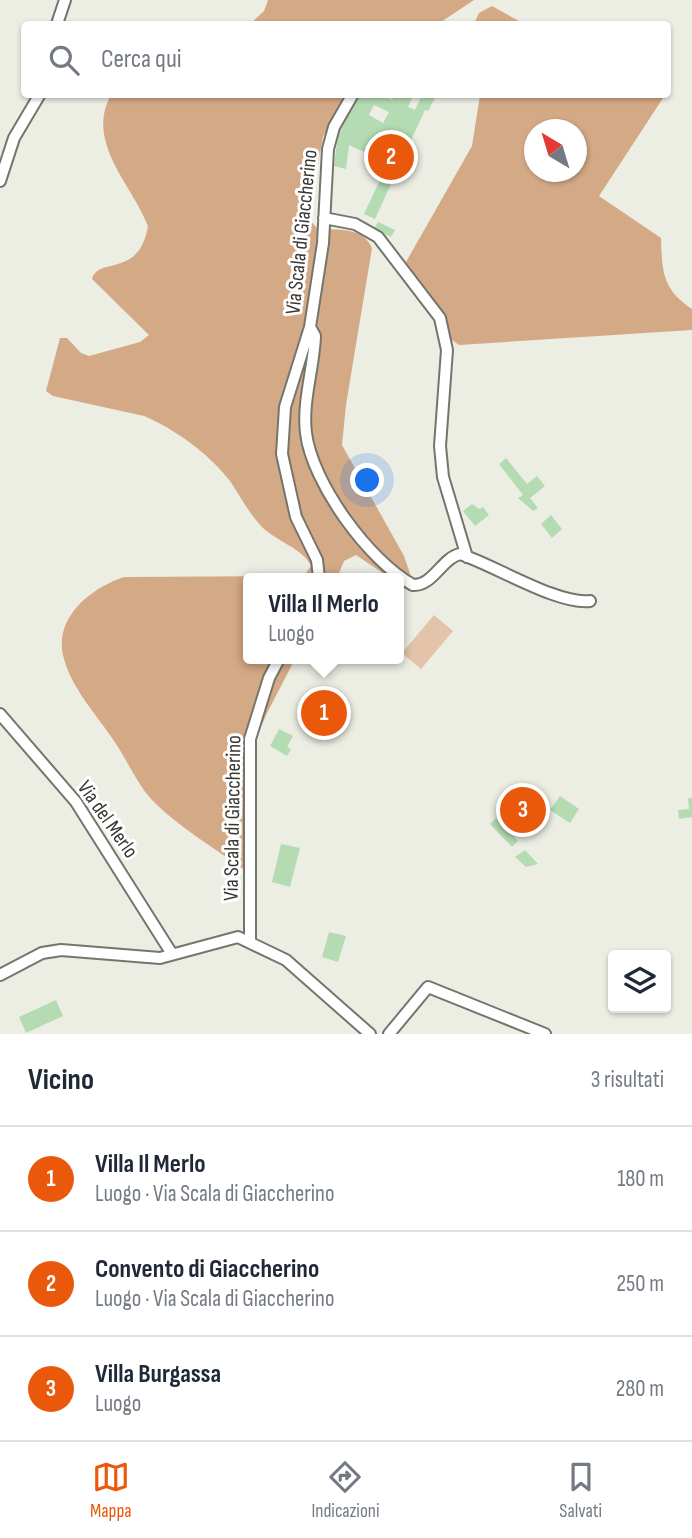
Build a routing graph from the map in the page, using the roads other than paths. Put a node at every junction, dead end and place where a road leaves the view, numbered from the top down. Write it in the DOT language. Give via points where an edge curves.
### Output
graph roads {
  1 [pos="65,0"];
  2 [pos="58,21"];
  3 [pos="38,98"];
  4 [pos="351,98"];
  5 [pos="0,181"];
  6 [pos="324,218"];
  7 [pos="310,327"];
  8 [pos="467,557"];
  9 [pos="319,573"];
  10 [pos="398,573"];
  11 [pos="404,578"];
  12 [pos="590,601"];
  13 [pos="276,664"];
  14 [pos="0,714"];
  15 [pos="250,942"];
  16 [pos="172,954"];
  17 [pos="0,975"];
  18 [pos="370,1034"];
  19 [pos="389,1034"];
  20 [pos="545,1034"];
  1 -- 2 [label="street"];
  3 -- 5 [label="street" via="18,131"];
  4 -- 6 [label="street, Via Scala di Giaccherino" via="329,142"];
  6 -- 7 [label="street, Via Scala di Giaccherino"];
  6 -- 8 [label="street" via="355,224 378,236 440,317 447,351 440,446 443,477"];
  7 -- 9 [label="street, Via Scala di Giaccherino" via="285,407 282,454 296,517"];
  7 -- 10 [label="street" via="315,336 305,430 313,465 343,513 377,556"];
  8 -- 11 [label="street" via="454,556 426,582 413,585"];
  8 -- 12 [label="street" via="558,595"];
  13 -- 15 [label="street, Via Scala di Giaccherino" via="250,739"];
  14 -- 16 [label="street, Via del Merlo" via="76,802"];
  15 -- 16 [label="street" via="231,937"];
  15 -- 18 [label="street" via="286,960"];
  16 -- 17 [label="street" via="146,959 52,951"];
  19 -- 20 [label="street" via="428,987"];
}
